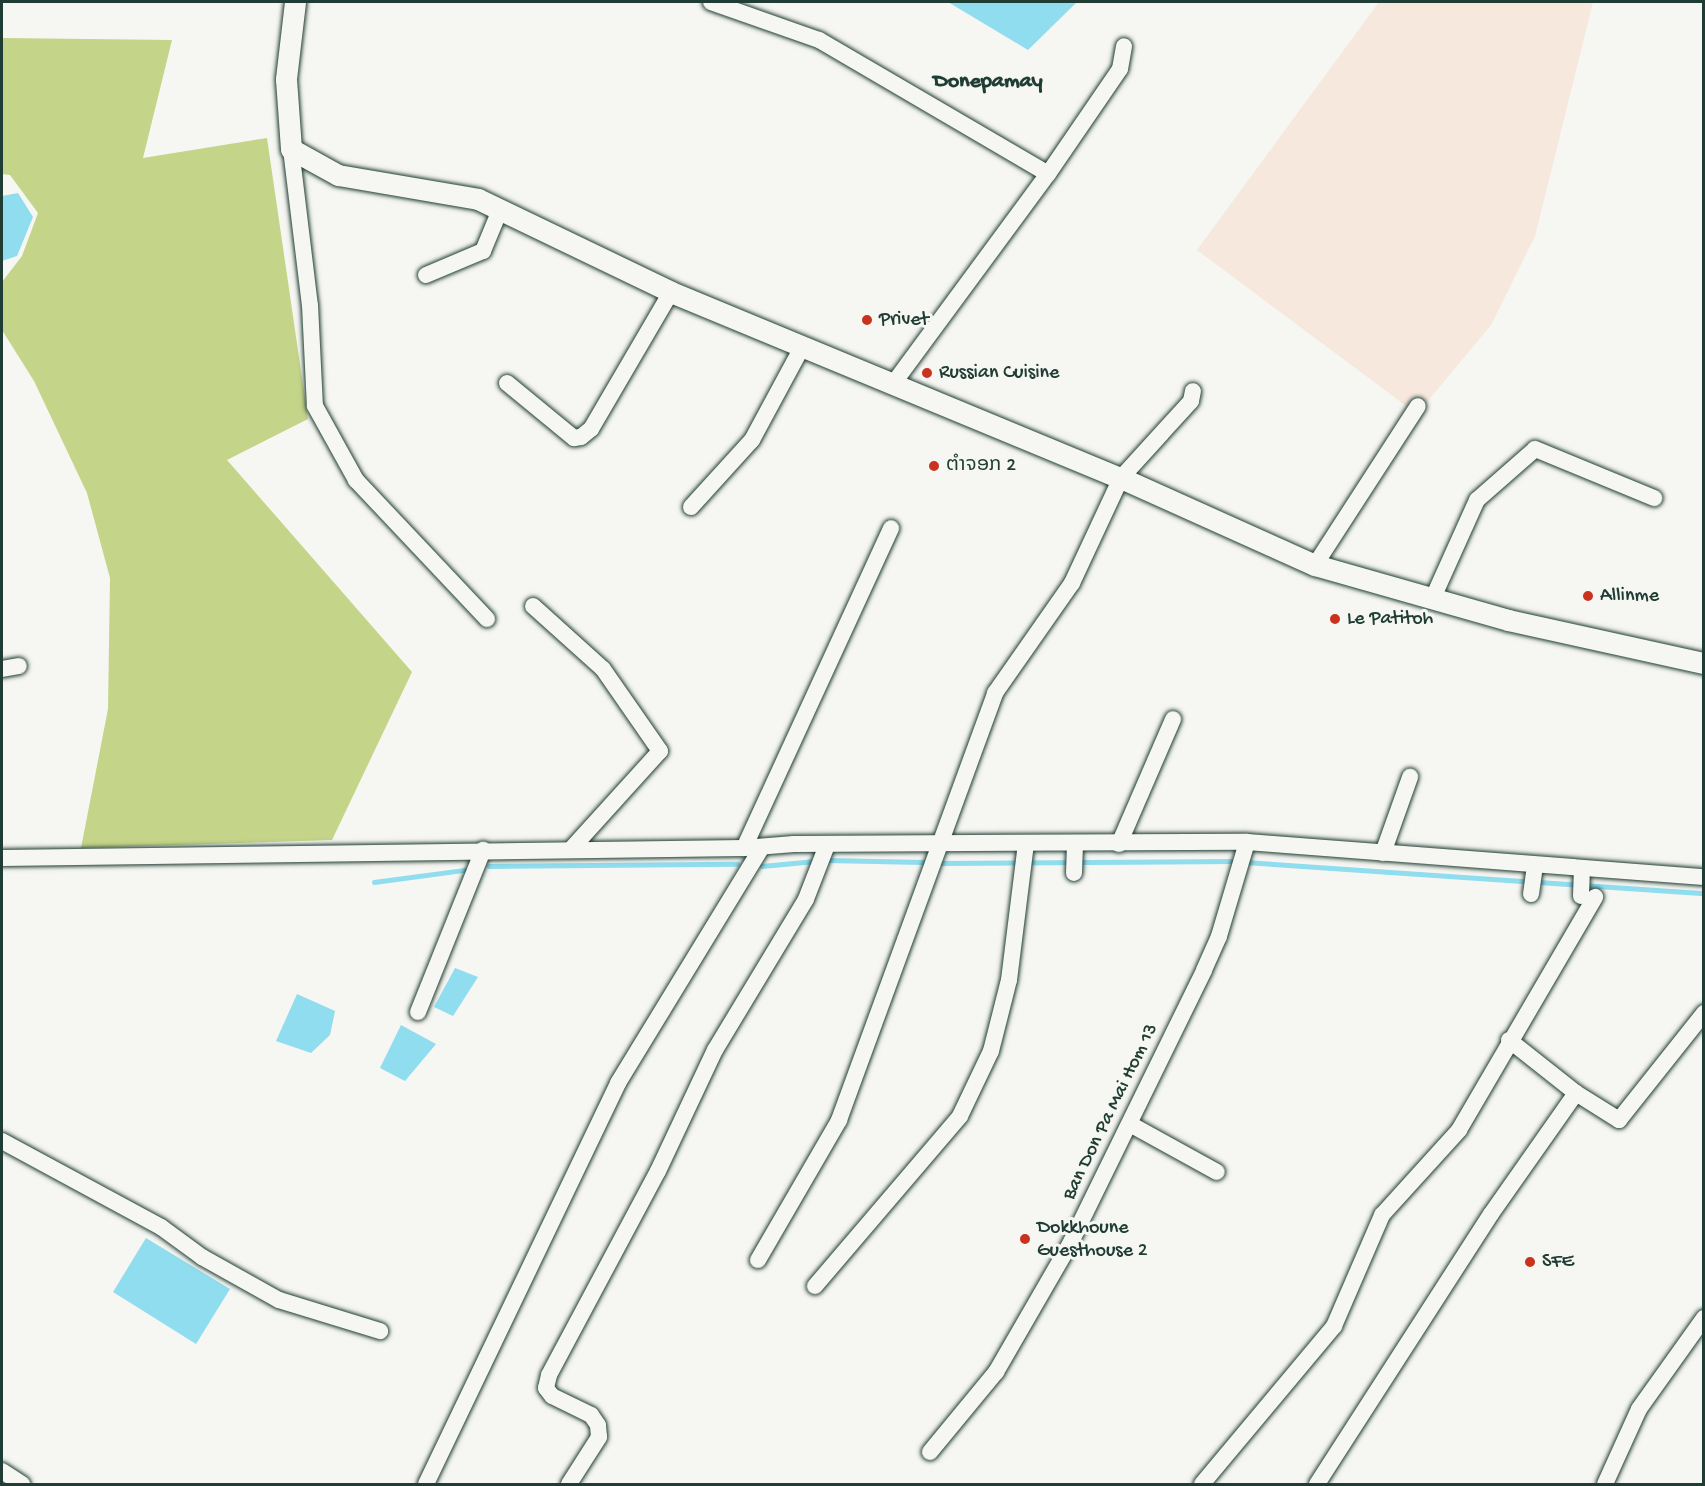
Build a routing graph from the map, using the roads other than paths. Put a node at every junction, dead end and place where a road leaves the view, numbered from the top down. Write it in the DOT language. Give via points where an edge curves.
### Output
graph roads {
  1 [pos="295,2"];
  2 [pos="711,2"];
  3 [pos="1124,46"];
  4 [pos="291,149"];
  5 [pos="1048,174"];
  6 [pos="500,210"];
  7 [pos="426,275"];
  8 [pos="671,292"];
  9 [pos="802,347"];
  10 [pos="507,382"];
  11 [pos="893,384"];
  12 [pos="1193,391"];
  13 [pos="1418,406"];
  14 [pos="1121,478"];
  15 [pos="1654,498"];
  16 [pos="691,507"];
  17 [pos="891,528"];
  18 [pos="1315,565"];
  19 [pos="1432,600"];
  20 [pos="533,606"];
  21 [pos="487,619"];
  22 [pos="1704,663"];
  23 [pos="19,666"];
  24 [pos="2,669"];
  25 [pos="1173,719"];
  26 [pos="1410,777"];
  27 [pos="939,843"];
  28 [pos="1119,844"];
  29 [pos="762,847"];
  30 [pos="744,848"];
  31 [pos="572,849"];
  32 [pos="483,850"];
  33 [pos="826,850"];
  34 [pos="1383,853"];
  35 [pos="1026,854"];
  36 [pos="1244,854"];
  37 [pos="2,858"];
  38 [pos="1704,877"];
  39 [pos="1584,885"];
  40 [pos="418,1012"];
  41 [pos="1704,1013"];
  42 [pos="1509,1040"];
  43 [pos="1576,1093"];
  44 [pos="1130,1124"];
  45 [pos="2,1141"];
  46 [pos="1217,1172"];
  47 [pos="758,1260"];
  48 [pos="815,1286"];
  49 [pos="1704,1318"];
  50 [pos="380,1331"];
  51 [pos="930,1452"];
  52 [pos="2,1471"];
  53 [pos="22,1485"];
  54 [pos="426,1485"];
  55 [pos="569,1485"];
  56 [pos="1202,1485"];
  57 [pos="1317,1485"];
  58 [pos="1605,1485"];
  1 -- 4 [label="street" via="286,79"];
  2 -- 5 [label="street" via="819,40"];
  3 -- 5 [label="street" via="1119,69"];
  4 -- 6 [label="street" via="338,175 478,199"];
  4 -- 21 [label="street" via="310,306 315,406 356,480"];
  5 -- 11 [label="street"];
  6 -- 7 [label="street" via="483,251"];
  6 -- 8 [label="street"];
  8 -- 9 [label="street"];
  8 -- 10 [label="street" via="591,429 581,437 574,438"];
  9 -- 11 [label="street"];
  9 -- 16 [label="street" via="752,440"];
  11 -- 14 [label="street"];
  12 -- 14 [label="street" via="1191,401"];
  13 -- 18 [label="street"];
  14 -- 18 [label="street"];
  14 -- 27 [label="street" via="1072,583 995,693"];
  15 -- 19 [label="street" via="1535,449 1477,500"];
  17 -- 30 [label="street"];
  18 -- 19 [label="street"];
  19 -- 22 [label="street"];
  20 -- 31 [label="street" via="603,669 660,751"];
  23 -- 24 [label="street"];
  25 -- 28 [label="street"];
  26 -- 34 [label="street"];
  27 -- 33 [label="street"];
  27 -- 35 [label="street"];
  27 -- 47 [label="street" via="839,1120"];
  28 -- 35 [label="street" via="1074,859"];
  28 -- 36 [label="street"];
  29 -- 30 [label="street"];
  29 -- 33 [label="street"];
  29 -- 54 [label="street" via="618,1083"];
  30 -- 31 [label="street"];
  31 -- 32 [label="street"];
  32 -- 37 [label="street"];
  32 -- 40 [label="street"];
  33 -- 55 [label="street" via="806,899 715,1050 658,1171 549,1375 546,1388 552,1396 591,1415 598,1425 599,1437"];
  34 -- 36 [label="street"];
  34 -- 39 [label="street" via="1533,881"];
  35 -- 48 [label="street" via="1009,980 996,1030 960,1116"];
  36 -- 44 [label="street, Ban Don Pa Mai Hom 13" via="1212,953"];
  38 -- 39 [label="street"];
  39 -- 42 [label="street"];
  41 -- 43 [label="street" via="1623,1118 1619,1120"];
  42 -- 43 [label="street"];
  42 -- 56 [label="street" via="1459,1130 1382,1215 1334,1326"];
  43 -- 57 [label="street" via="1491,1214"];
  44 -- 46 [label="street"];
  44 -- 51 [label="street, Ban Don Pa Mai Hom 13" via="1028,1320 996,1372"];
  45 -- 50 [label="street" via="161,1227 202,1257 279,1300"];
  49 -- 58 [label="street" via="1639,1409"];
  52 -- 53 [label="street"];
}
